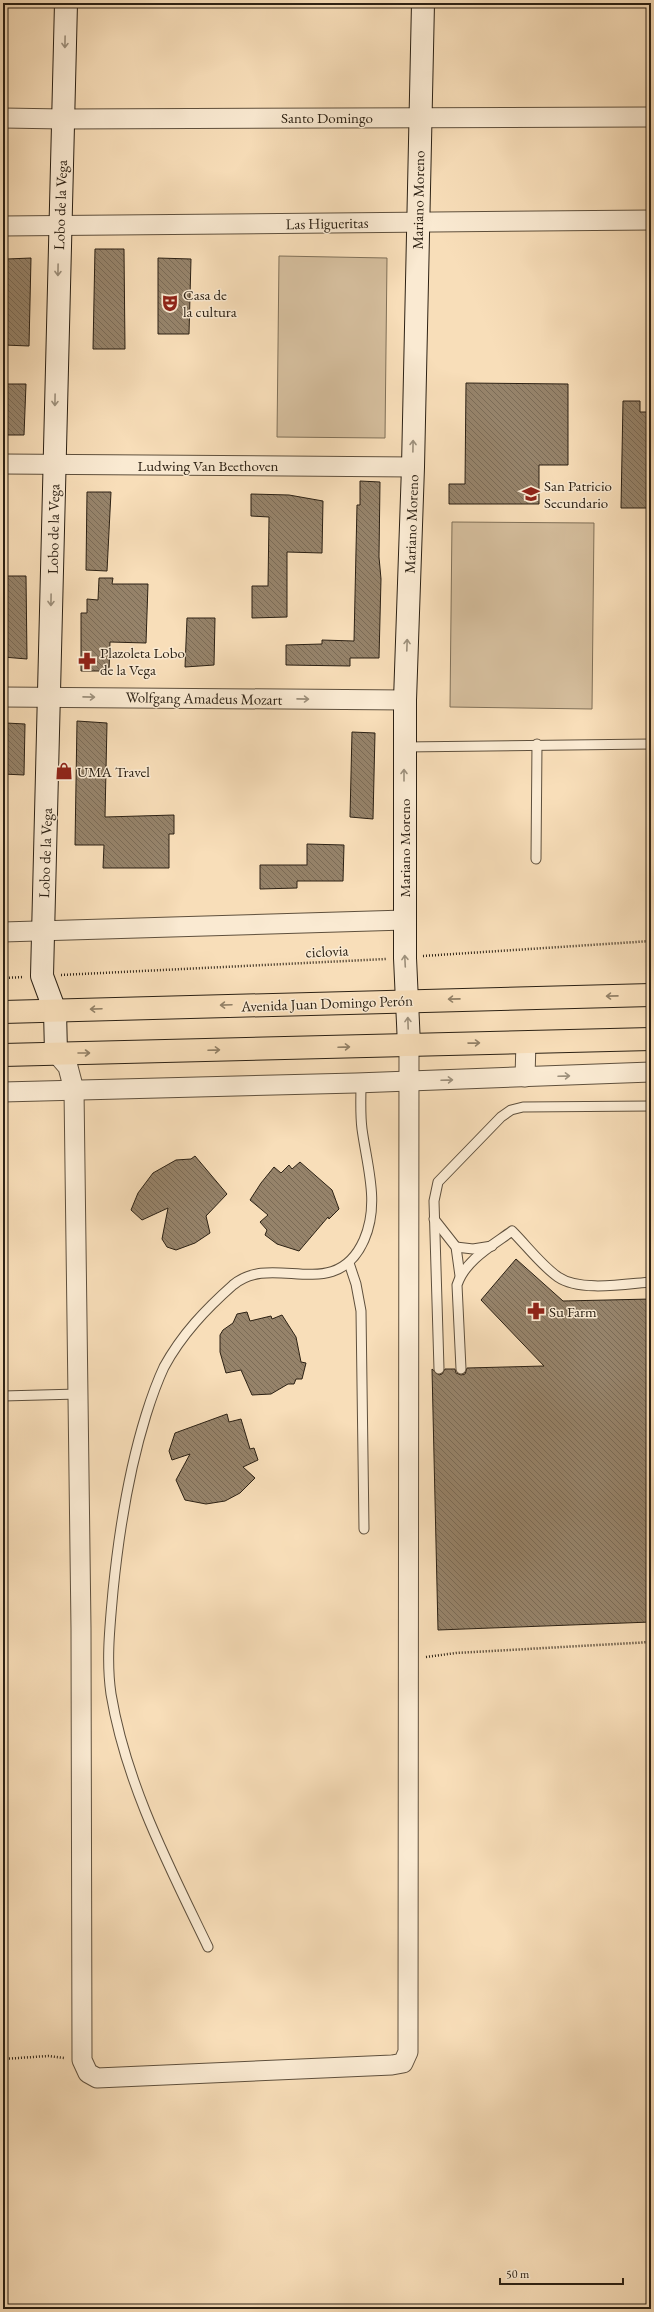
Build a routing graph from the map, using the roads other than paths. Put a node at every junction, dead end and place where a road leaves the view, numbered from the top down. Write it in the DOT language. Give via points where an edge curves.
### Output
graph roads {
  1 [pos="66,3"];
  2 [pos="423,3"];
  3 [pos="420,116"];
  4 [pos="651,117"];
  5 [pos="3,118"];
  6 [pos="63,120"];
  7 [pos="651,220"];
  8 [pos="417,222"];
  9 [pos="3,226"];
  10 [pos="59,226"];
  11 [pos="3,464"];
  12 [pos="54,464"];
  13 [pos="413,467"];
  14 [pos="3,697"];
  15 [pos="50,697"];
  16 [pos="405,700"];
  17 [pos="537,744"];
  18 [pos="651,744"];
  19 [pos="404,747"];
  20 [pos="536,858"];
  21 [pos="405,920"];
  22 [pos="43,930"];
  23 [pos="3,932"];
  24 [pos="651,995"];
  25 [pos="407,1000"];
  26 [pos="55,1011"];
  27 [pos="3,1012"];
  28 [pos="651,1039"];
  29 [pos="526,1042"];
  30 [pos="409,1045"];
  31 [pos="56,1053"];
  32 [pos="3,1055"];
  33 [pos="651,1072"];
  34 [pos="525,1077"];
  35 [pos="408,1082"];
  36 [pos="361,1083"];
  37 [pos="74,1090"];
  38 [pos="3,1092"];
  39 [pos="651,1106"];
  40 [pos="434,1219"];
  41 [pos="493,1245"];
  42 [pos="456,1247"];
  43 [pos="349,1263"];
  44 [pos="460,1276"];
  45 [pos="651,1282"];
  46 [pos="439,1369"];
  47 [pos="460,1369"];
  48 [pos="78,1394"];
  49 [pos="3,1396"];
  50 [pos="364,1529"];
  51 [pos="208,1947"];
  1 -- 6 [label="street, Lobo de la Vega, one-way"];
  2 -- 3 [label="street, Mariano Moreno"];
  3 -- 4 [label="street, Santo Domingo"];
  3 -- 6 [label="street, Santo Domingo"];
  3 -- 8 [label="street, Mariano Moreno"];
  5 -- 6 [label="street, Santo Domingo"];
  6 -- 10 [label="street, Lobo de la Vega"];
  7 -- 8 [label="street, Las Higueritas"];
  8 -- 10 [label="street, Las Higueritas"];
  13 -- 8 [label="street, Mariano Moreno, one-way"];
  9 -- 10 [label="street, Las Higueritas"];
  10 -- 12 [label="street, Lobo de la Vega, one-way"];
  11 -- 12 [label="street, Ludwing Van Beethoven"];
  12 -- 13 [label="street, Ludwing Van Beethoven"];
  12 -- 15 [label="street, Lobo de la Vega, one-way"];
  16 -- 13 [label="street, Mariano Moreno, one-way"];
  14 -- 15 [label="street, Wolfgang Amadeus Mozart"];
  15 -- 16 [label="street, Wolfgang Amadeus Mozart, one-way"];
  15 -- 22 [label="street, Lobo de la Vega"];
  16 -- 19 [label="street, Mariano Moreno"];
  17 -- 18 [label="lane"];
  17 -- 19 [label="lane"];
  17 -- 20 [label="lane"];
  21 -- 19 [label="street, Mariano Moreno, one-way"];
  21 -- 22 [label="street"];
  25 -- 21 [label="street, Mariano Moreno, one-way"];
  22 -- 23 [label="street"];
  22 -- 26 [label="street, Lobo de la Vega" via="42,976"];
  24 -- 25 [label="main road, Avenida Juan Domingo Perón, one-way"];
  25 -- 26 [label="main road, Avenida Juan Domingo Perón, one-way"];
  30 -- 25 [label="street, Mariano Moreno, one-way"];
  26 -- 27 [label="main road, Avenida Juan Domingo Perón"];
  26 -- 31 [label="street, Lobo de la Vega"];
  28 -- 29 [label="main road"];
  30 -- 29 [label="main road, one-way"];
  29 -- 34 [label="street"];
  31 -- 30 [label="main road, one-way"];
  30 -- 35 [label="street"];
  31 -- 32 [label="main road"];
  31 -- 37 [label="street" via="68,1067"];
  34 -- 33 [label="street, one-way"];
  35 -- 34 [label="street, one-way"];
  35 -- 36 [label="street"];
  35 -- 48 [label="street" via="408,2052 403,2063 97,2078 88,2073 82,2060"];
  36 -- 37 [label="street"];
  36 -- 43 [label="lane" via="362,1128 373,1194 364,1241"];
  37 -- 38 [label="street"];
  37 -- 48 [label="street"];
  39 -- 40 [label="lane" via="535,1106 511,1110 500,1117 438,1182"];
  40 -- 42 [label="lane"];
  40 -- 46 [label="lane"];
  41 -- 42 [label="lane" via="473,1249"];
  41 -- 44 [label="lane" via="469,1264"];
  41 -- 45 [label="lane" via="512,1231 558,1277 571,1283 592,1286"];
  42 -- 44 [label="lane"];
  43 -- 50 [label="lane" via="361,1311"];
  43 -- 51 [label="lane" via="332,1273 316,1276 264,1273 244,1276 197,1319 180,1340 163,1369 135,1450 119,1533 108,1641 111,1692 121,1740 151,1829"];
  44 -- 47 [label="lane" via="457,1285"];
  48 -- 49 [label="lane"];
}
